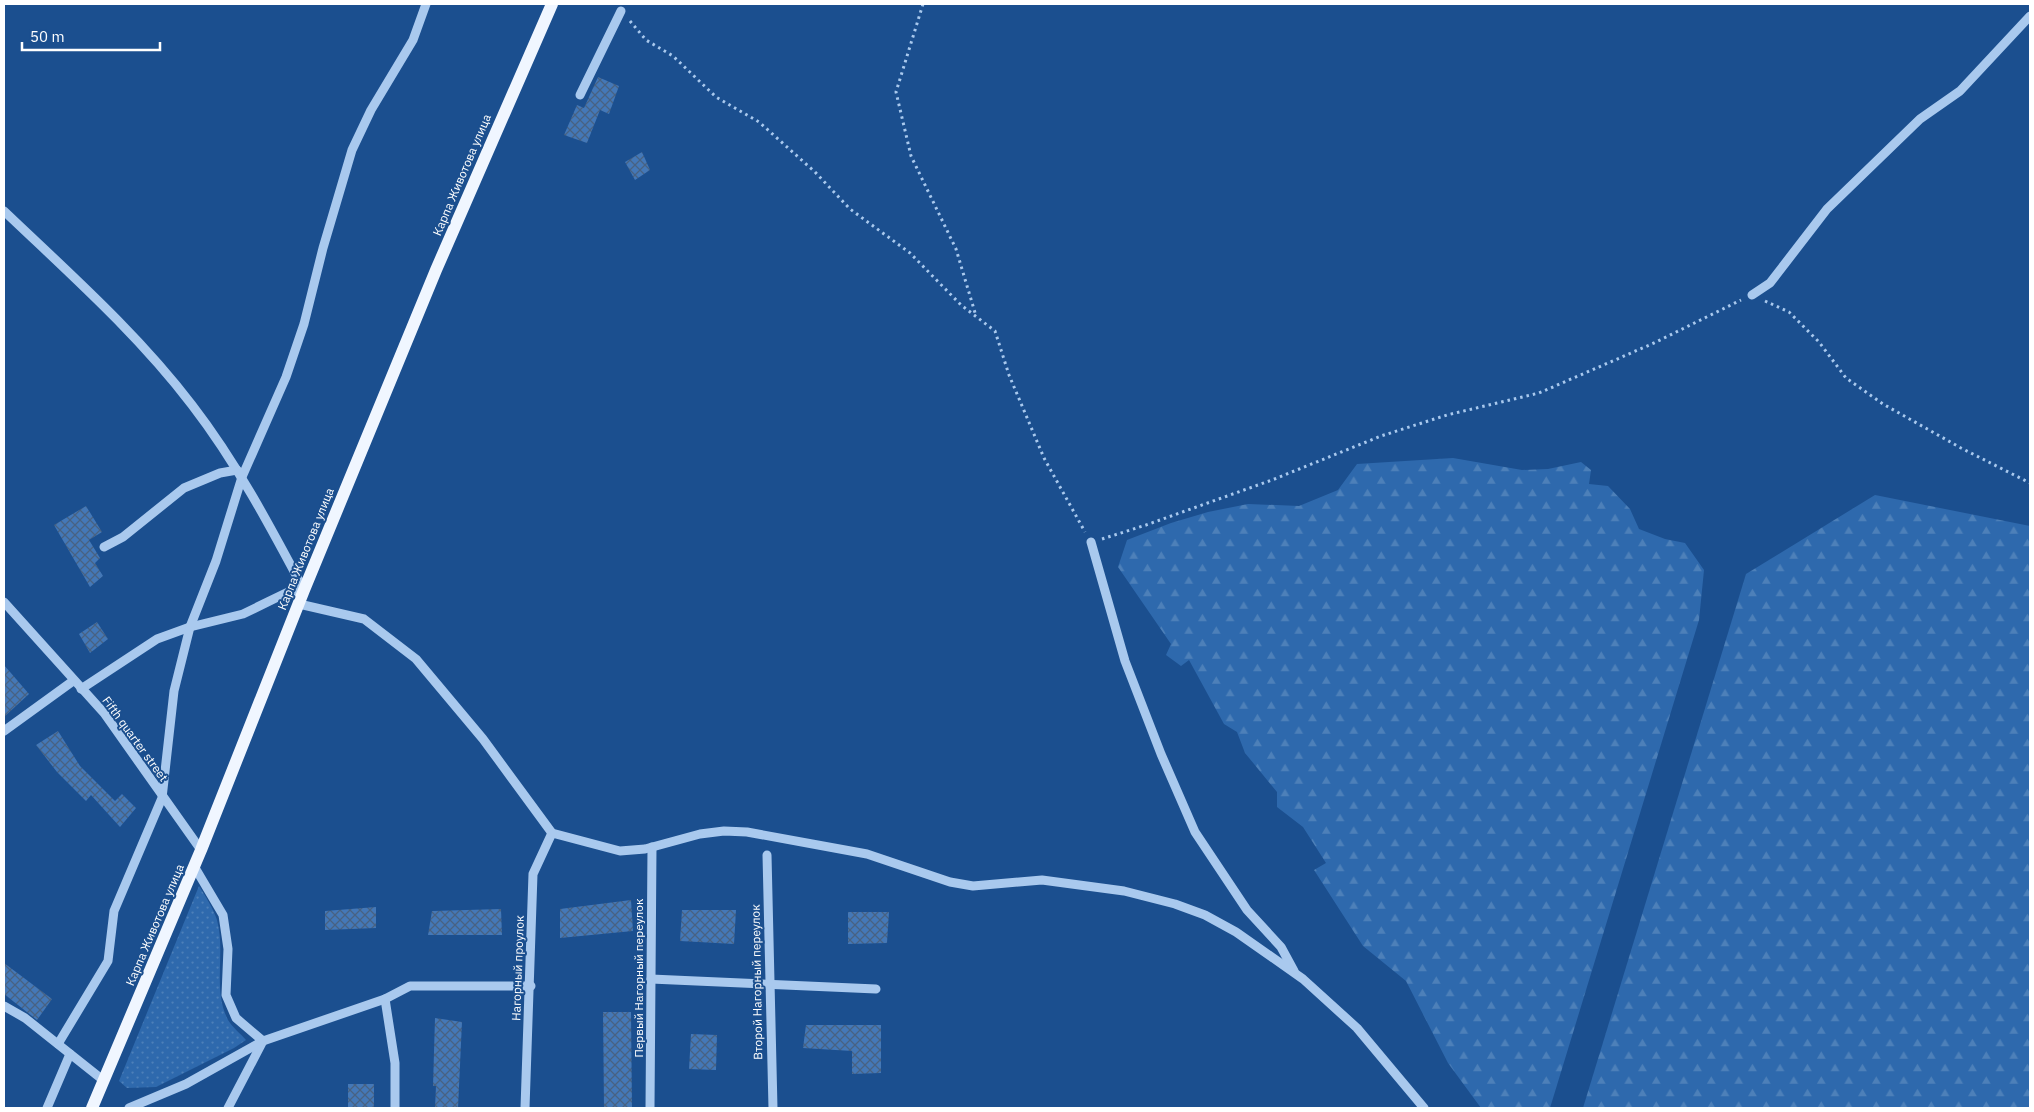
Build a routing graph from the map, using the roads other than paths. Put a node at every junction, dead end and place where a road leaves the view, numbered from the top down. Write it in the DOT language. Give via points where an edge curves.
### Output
graph roads {
  1 [pos="426,4"];
  2 [pos="552,4"];
  3 [pos="621,11"];
  4 [pos="2030,16"];
  5 [pos="580,95"];
  6 [pos="4,211"];
  7 [pos="1752,295"];
  8 [pos="239,474"];
  9 [pos="1090,542"];
  10 [pos="104,547"];
  11 [pos="304,590"];
  12 [pos="4,602"];
  13 [pos="298,604"];
  14 [pos="190,627"];
  15 [pos="73,681"];
  16 [pos="81,689"];
  17 [pos="4,731"];
  18 [pos="162,798"];
  19 [pos="552,833"];
  20 [pos="652,847"];
  21 [pos="201,850"];
  22 [pos="767,855"];
  23 [pos="194,866"];
  24 [pos="1296,974"];
  25 [pos="651,979"];
  26 [pos="770,983"];
  27 [pos="531,986"];
  28 [pos="876,989"];
  29 [pos="385,999"];
  30 [pos="4,1006"];
  31 [pos="263,1041"];
  32 [pos="58,1044"];
  33 [pos="70,1054"];
  34 [pos="103,1080"];
  35 [pos="47,1108"];
  36 [pos="92,1108"];
  37 [pos="132,1108"];
  38 [pos="228,1108"];
  39 [pos="395,1108"];
  40 [pos="525,1108"];
  41 [pos="650,1108"];
  42 [pos="772,1108"];
  43 [pos="1424,1108"];
  1 -- 8 [label="street" via="413,40 371,110 352,150 286,377"];
  2 -- 11 [label="main road, Карпа Животова улица" via="436,270"];
  3 -- 5 [label="street"];
  4 -- 7 [label="street" via="1960,91 1920,119 1827,209 1770,284"];
  6 -- 8 [label="street" via="114,315 192,405"];
  8 -- 10 [label="street" via="211,476 184,488 123,537"];
  8 -- 11 [label="street"];
  8 -- 14 [label="street" via="216,561"];
  9 -- 24 [label="street" via="1126,661 1160,754 1194,832 1247,910 1280,947"];
  11 -- 13 [label="main road, Карпа Животова улица"];
  11 -- 14 [label="street" via="286,593 243,614"];
  12 -- 15 [label="street, Fifth quarter street"];
  13 -- 19 [label="street" via="364,619 416,658 483,739"];
  13 -- 21 [label="main road, Карпа Животова улица"];
  14 -- 16 [label="street" via="157,639"];
  14 -- 18 [label="street" via="174,691"];
  15 -- 16 [label="street, Fifth quarter street"];
  15 -- 17 [label="street"];
  16 -- 18 [label="street, Fifth quarter street" via="104,714"];
  18 -- 21 [label="street, Fifth quarter street"];
  18 -- 32 [label="street" via="114,911 108,962"];
  19 -- 20 [label="street" via="620,851"];
  19 -- 27 [label="street, Нагорный проулок" via="533,874"];
  20 -- 24 [label="street" via="724,830 747,832 867,854 950,882 973,886 1042,880 1124,891 1204,915 1236,932"];
  20 -- 25 [label="street, Первый Нагорный переулок"];
  21 -- 23 [label="main road, Карпа Животова улица"];
  22 -- 26 [label="street, Второй Нагорный переулок"];
  23 -- 31 [label="street" via="223,915 228,949 226,995 236,1018"];
  23 -- 34 [label="main road, Карпа Животова улица"];
  24 -- 43 [label="street" via="1357,1028"];
  25 -- 26 [label="street"];
  25 -- 41 [label="street, Первый Нагорный переулок"];
  26 -- 28 [label="street"];
  26 -- 42 [label="street, Второй Нагорный переулок"];
  27 -- 29 [label="street" via="410,986"];
  27 -- 40 [label="street, Нагорный проулок"];
  29 -- 31 [label="street"];
  29 -- 39 [label="street" via="395,1062"];
  30 -- 32 [label="street"];
  31 -- 37 [label="street" via="186,1084"];
  31 -- 38 [label="street"];
  32 -- 33 [label="street"];
  33 -- 34 [label="street"];
  33 -- 35 [label="street"];
  34 -- 36 [label="main road, Карпа Животова улица"];
}
